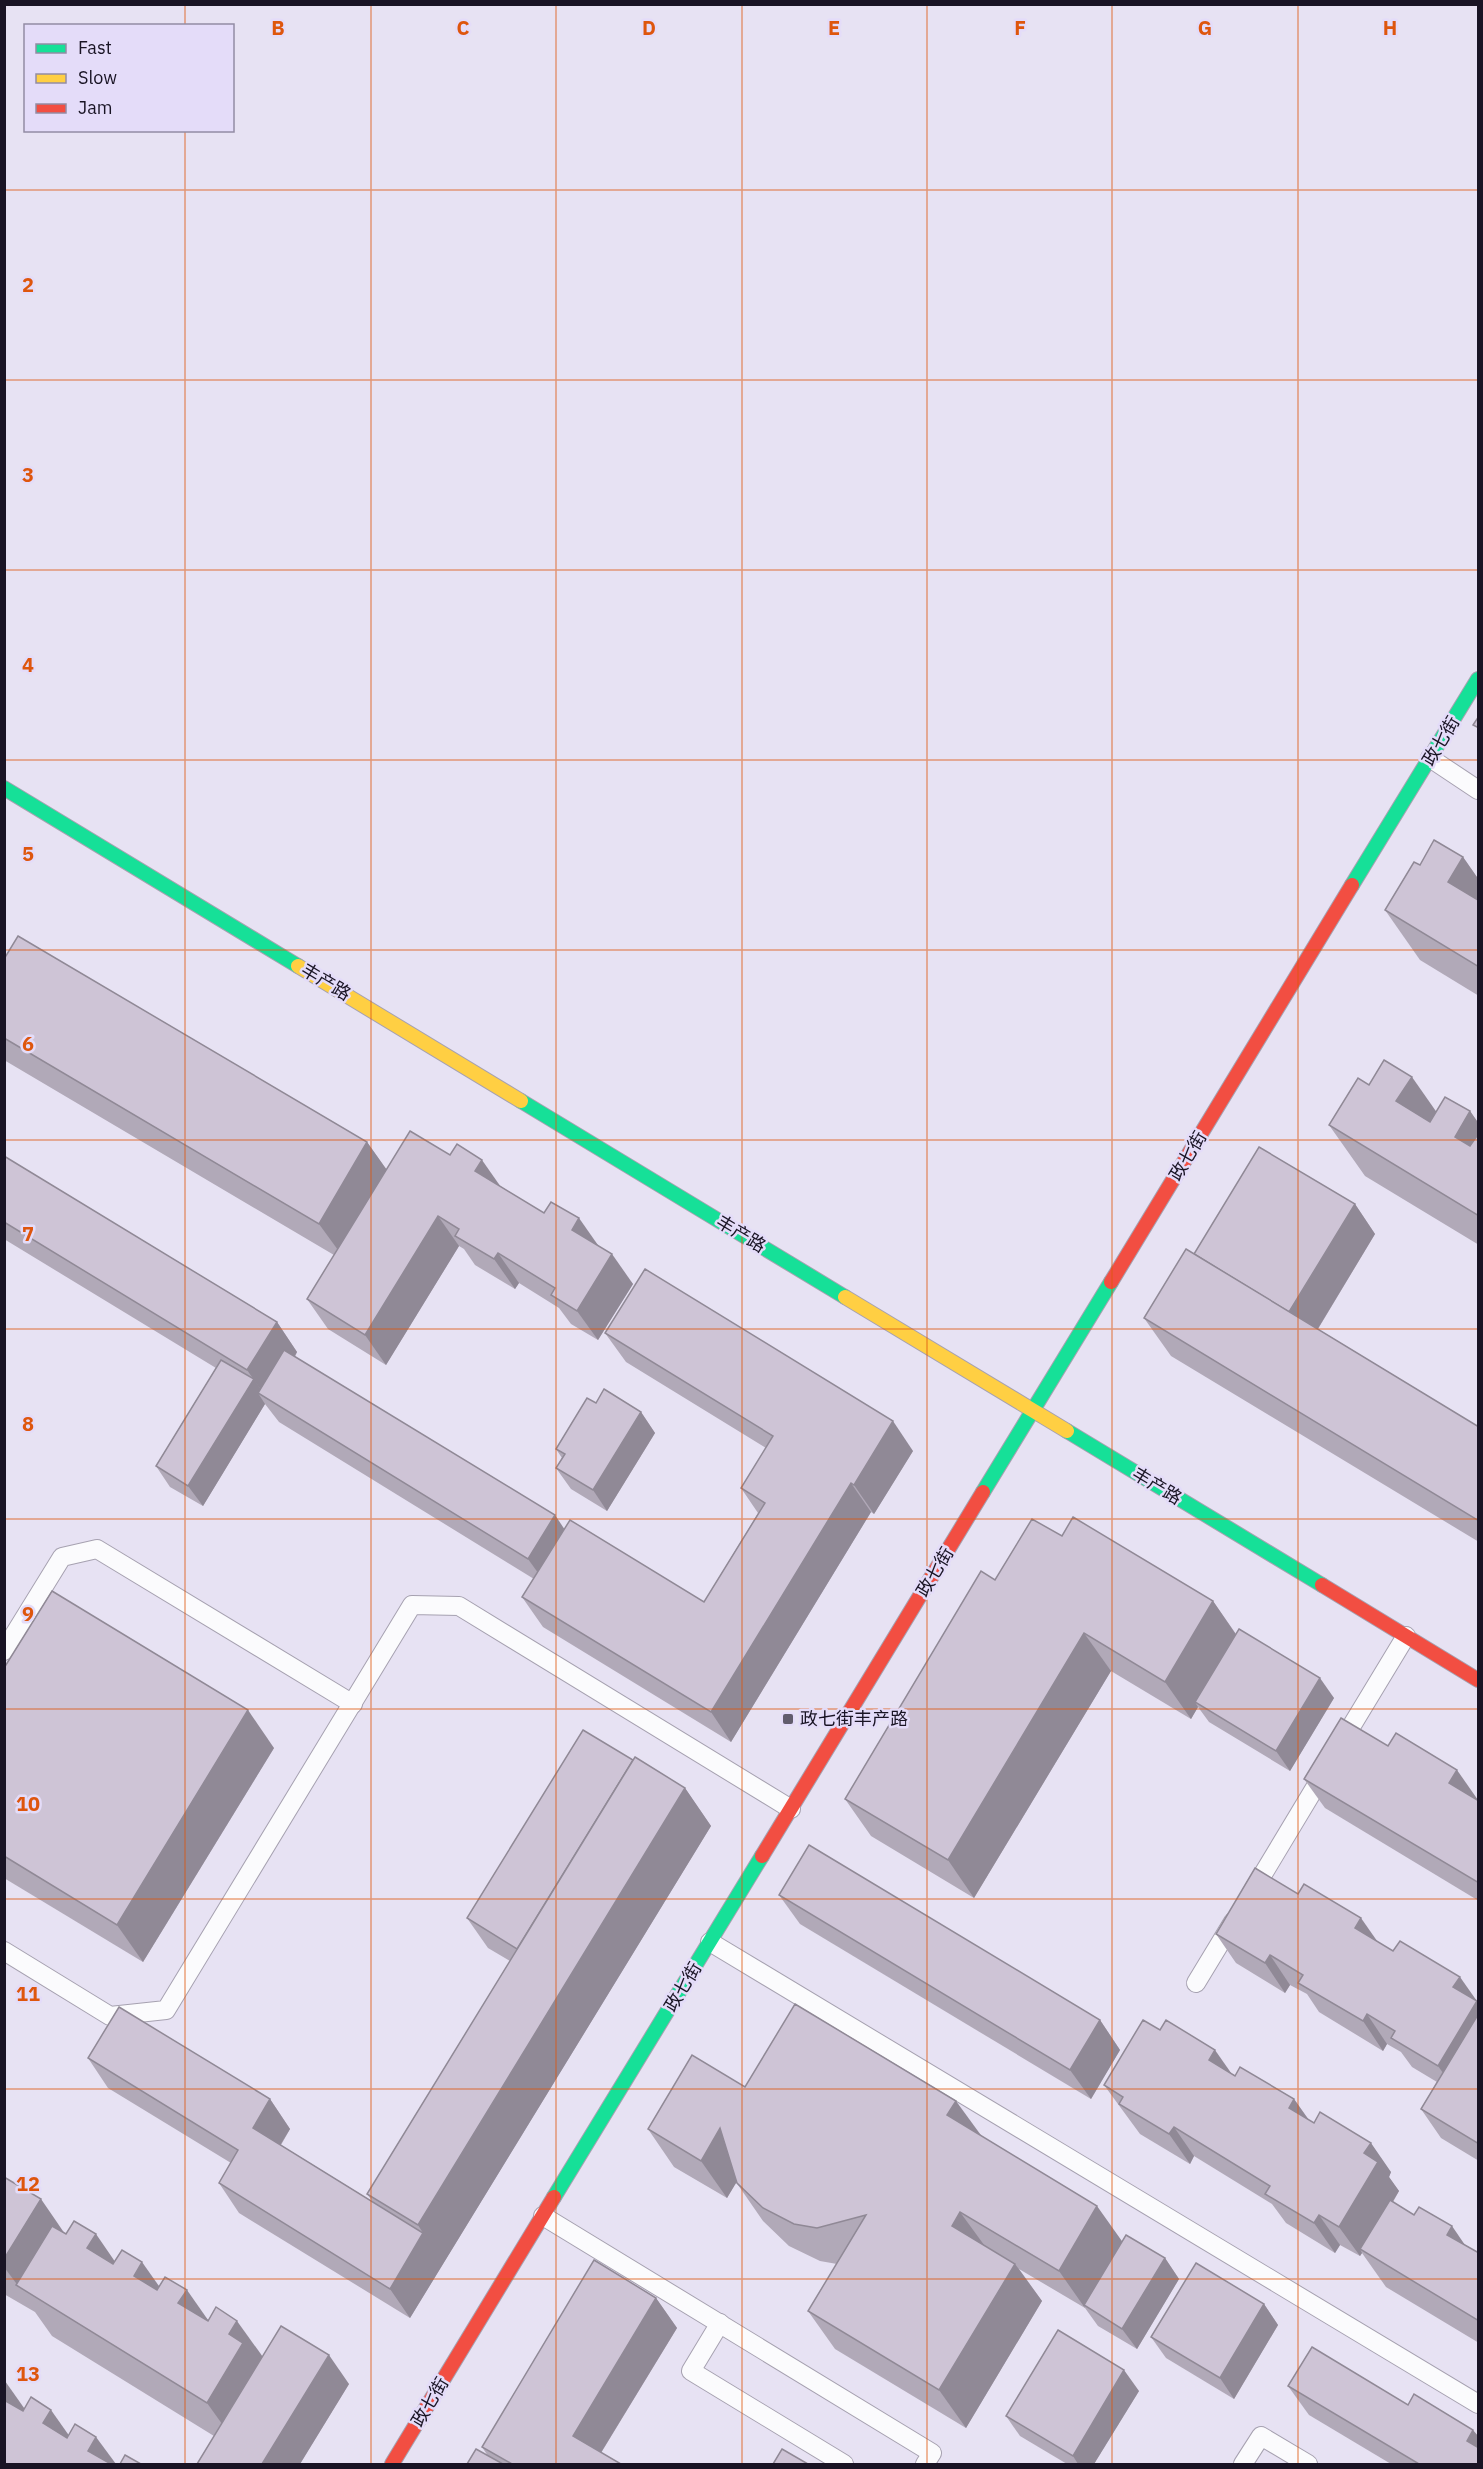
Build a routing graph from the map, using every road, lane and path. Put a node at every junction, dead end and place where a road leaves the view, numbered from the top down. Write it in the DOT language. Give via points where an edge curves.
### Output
graph roads {
  1 [pos="1479,679"];
  2 [pos="1430,758"];
  3 [pos="4,788"];
  4 [pos="1479,790"];
  5 [pos="1033,1411"];
  6 [pos="1406,1636"];
  7 [pos="4,1652"];
  8 [pos="1479,1680"];
  9 [pos="352,1704"];
  10 [pos="791,1809"];
  11 [pos="710,1942"];
  12 [pos="4,1951"];
  13 [pos="1196,1983"];
  14 [pos="543,2216"];
  15 [pos="720,2323"];
  16 [pos="1479,2404"];
  17 [pos="392,2464"];
  18 [pos="844,2464"];
  19 [pos="925,2464"];
  20 [pos="1243,2464"];
  21 [pos="1308,2464"];
  1 -- 2 [label="street, 政七街"];
  2 -- 4 [label="lane"];
  2 -- 5 [label="street, 政七街"];
  3 -- 5 [label="street, 丰产路"];
  5 -- 6 [label="street, 丰产路"];
  5 -- 10 [label="street, 政七街"];
  6 -- 8 [label="street, 丰产路"];
  6 -- 13 [label="lane"];
  7 -- 9 [label="lane" via="62,1557 98,1549"];
  9 -- 10 [label="lane" via="412,1605 459,1606"];
  9 -- 12 [label="lane" via="166,2010 110,2016"];
  10 -- 11 [label="street, 政七街"];
  11 -- 14 [label="street, 政七街"];
  11 -- 16 [label="lane"];
  14 -- 15 [label="lane"];
  14 -- 17 [label="street, 政七街"];
  15 -- 18 [label="lane" via="691,2371"];
  15 -- 19 [label="lane" via="932,2453"];
  20 -- 21 [label="lane" via="1261,2436"];
}
